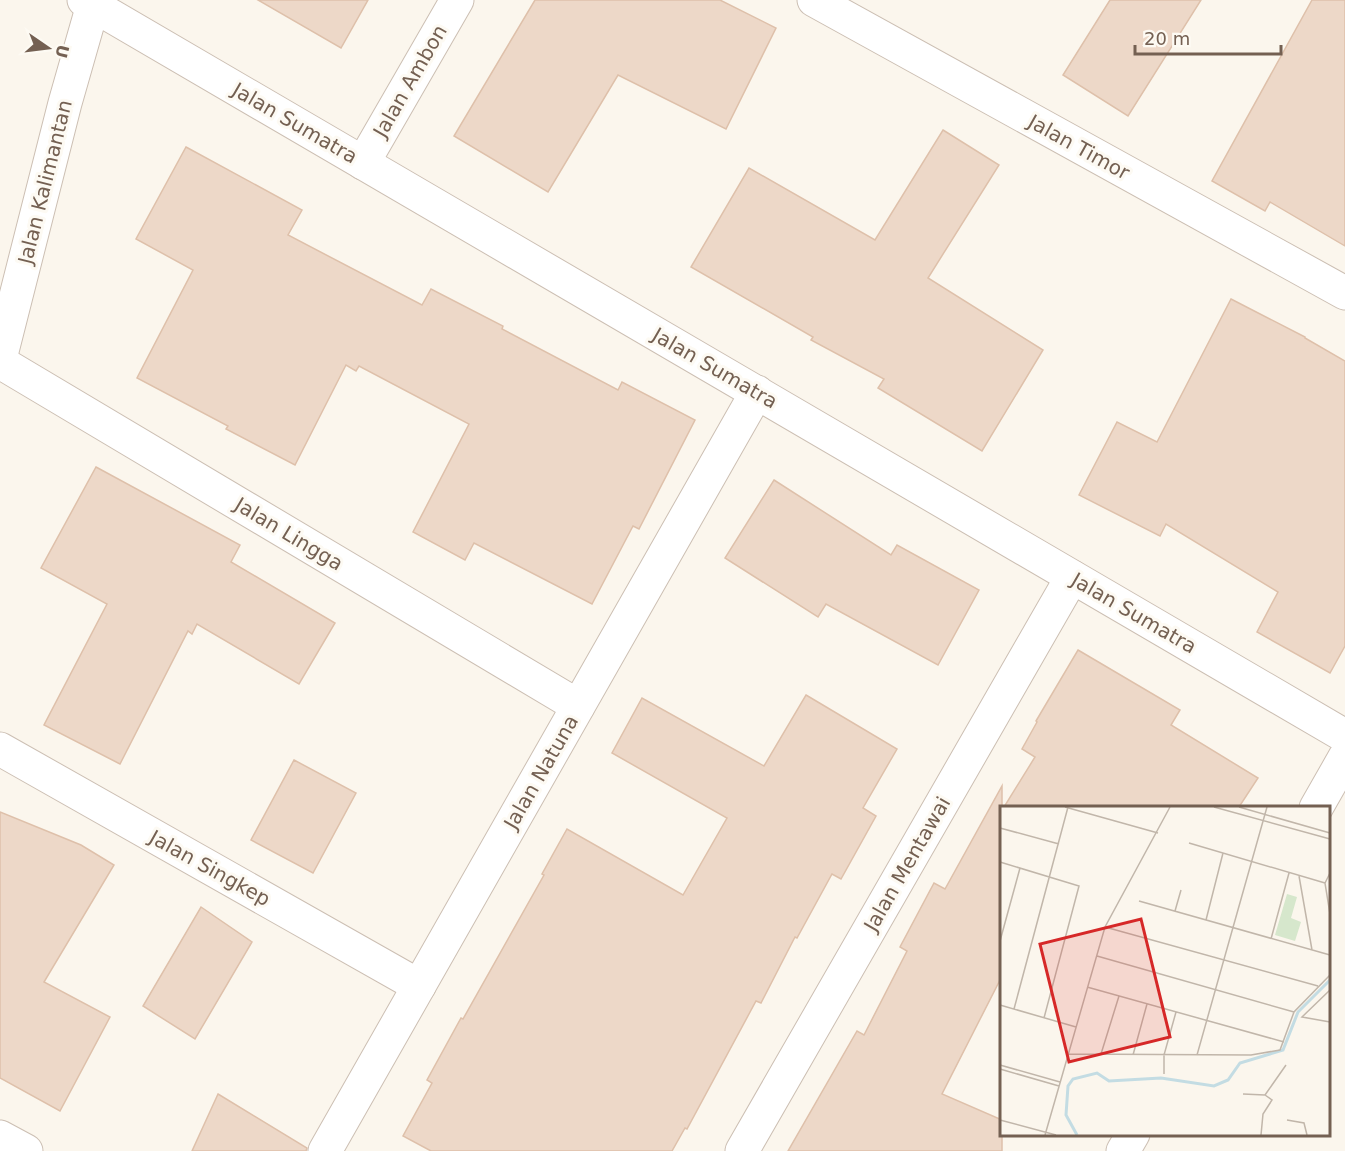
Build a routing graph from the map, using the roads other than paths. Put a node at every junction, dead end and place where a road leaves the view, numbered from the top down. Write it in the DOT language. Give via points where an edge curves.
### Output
graph roads {
  1 [pos="457,0"];
  2 [pos="814,0"];
  3 [pos="88,2"];
  4 [pos="363,163"];
  5 [pos="1345,293"];
  6 [pos="0,361"];
  7 [pos="757,393"];
  8 [pos="1072,577"];
  9 [pos="578,706"];
  10 [pos="1345,736"];
  11 [pos="0,749"];
  12 [pos="1345,757"];
  13 [pos="1318,806"];
  14 [pos="419,986"];
  15 [pos="1131,1136"];
  16 [pos="0,1137"];
  17 [pos="26,1151"];
  18 [pos="325,1151"];
  19 [pos="742,1151"];
  20 [pos="1123,1151"];
  1 -- 4 [label="street, Jalan Ambon"];
  2 -- 5 [label="street, Jalan Timor"];
  3 -- 4 [label="street, Jalan Sumatra"];
  3 -- 6 [label="street, Jalan Kalimantan"];
  4 -- 7 [label="street, Jalan Sumatra"];
  6 -- 9 [label="street, Jalan Lingga"];
  7 -- 8 [label="street, Jalan Sumatra"];
  7 -- 9 [label="street, Jalan Natuna"];
  8 -- 10 [label="street, Jalan Sumatra"];
  8 -- 19 [label="street, Jalan Mentawai"];
  9 -- 14 [label="street, Jalan Natuna"];
  11 -- 14 [label="street, Jalan Singkep"];
  12 -- 13 [label="street"];
  14 -- 18 [label="street, Jalan Natuna"];
  15 -- 20 [label="street"];
  16 -- 17 [label="street"];
}
